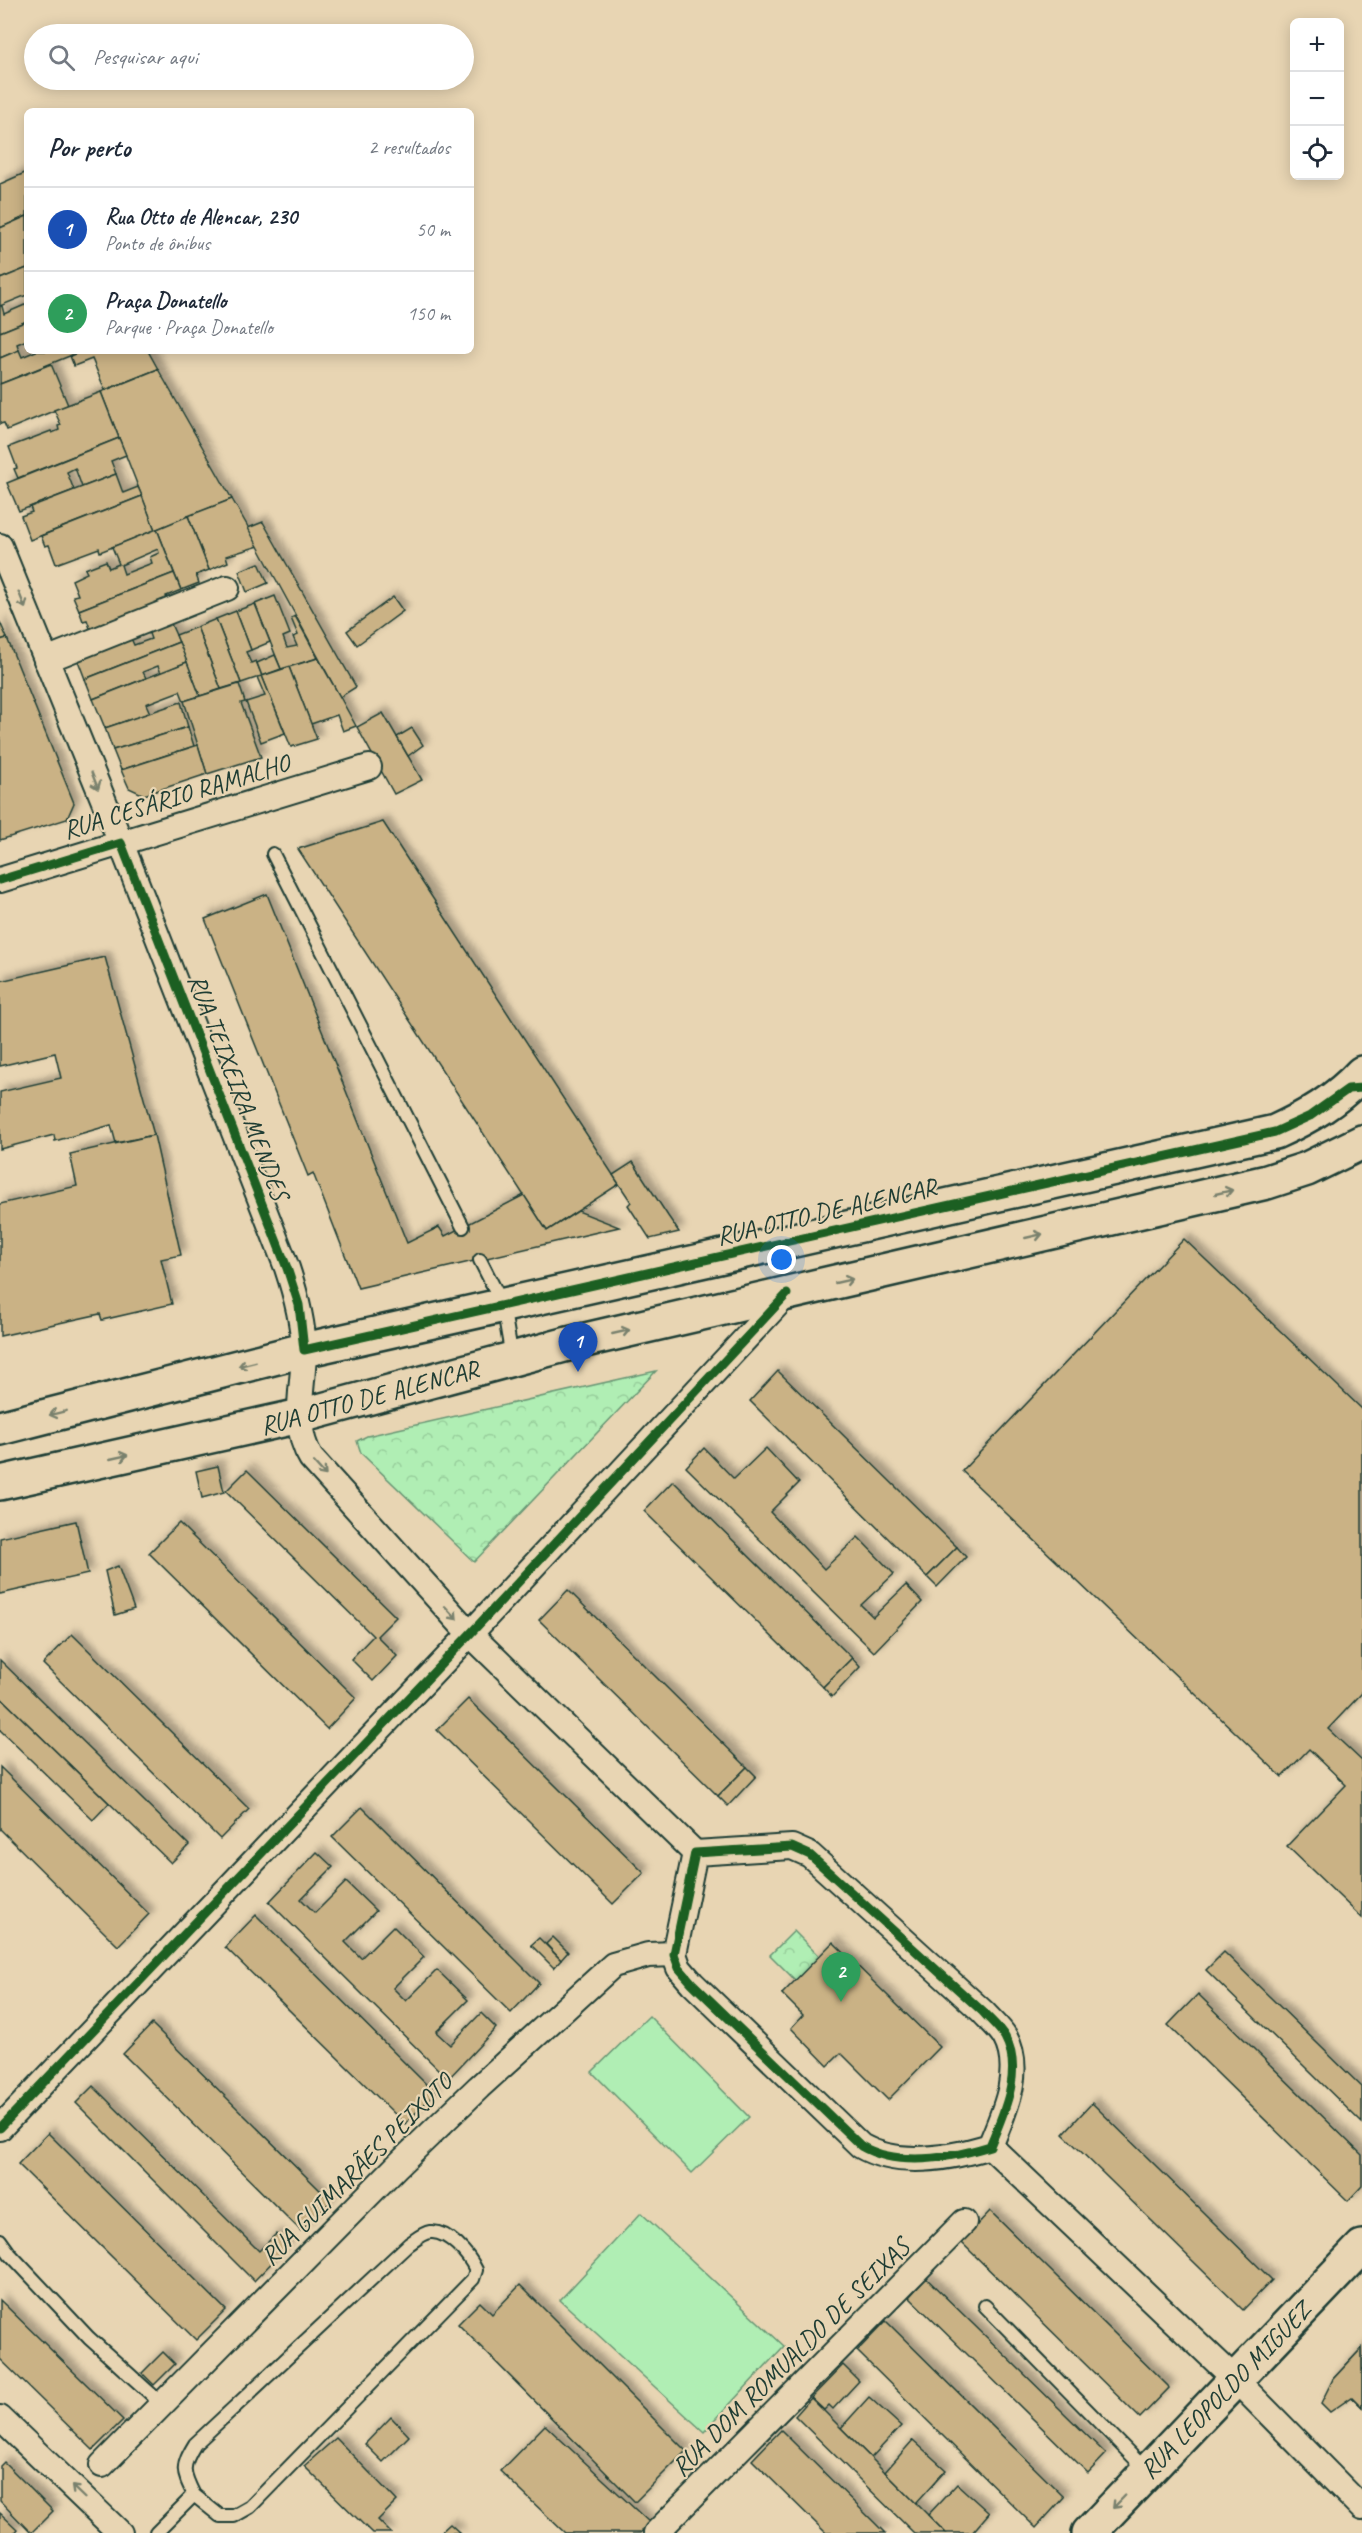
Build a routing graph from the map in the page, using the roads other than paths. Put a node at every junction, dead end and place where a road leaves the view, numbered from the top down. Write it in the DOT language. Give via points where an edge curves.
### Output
graph roads {
  1 [pos="0,546"];
  2 [pos="227,588"];
  3 [pos="46,660"];
  4 [pos="369,767"];
  5 [pos="121,843"];
  6 [pos="273,854"];
  7 [pos="0,880"];
  8 [pos="1357,1089"];
  9 [pos="1362,1142"];
  10 [pos="463,1227"];
  11 [pos="480,1260"];
  12 [pos="787,1294"];
  13 [pos="503,1305"];
  14 [pos="304,1350"];
  15 [pos="513,1359"];
  16 [pos="300,1416"];
  17 [pos="0,1428"];
  18 [pos="0,1483"];
  19 [pos="470,1634"];
  20 [pos="695,1853"];
  21 [pos="674,1954"];
  22 [pos="0,2128"];
  23 [pos="990,2146"];
  24 [pos="964,2222"];
  25 [pos="0,2240"];
  26 [pos="1362,2247"];
  27 [pos="985,2306"];
  28 [pos="1236,2380"];
  29 [pos="162,2404"];
  30 [pos="0,2418"];
  31 [pos="102,2465"];
  32 [pos="1148,2472"];
  33 [pos="194,2495"];
  34 [pos="1362,2508"];
  35 [pos="120,2533"];
  36 [pos="156,2533"];
  37 [pos="656,2533"];
  38 [pos="1089,2533"];
  1 -- 3 [label="street, RUA TEIXEIRA MENDES, one-way"];
  2 -- 3 [label="street"];
  3 -- 5 [label="street, RUA TEIXEIRA MENDES, one-way"];
  4 -- 5 [label="street, RUA CESÁRIO RAMALHO"];
  5 -- 7 [label="street, RUA CESÁRIO RAMALHO"];
  5 -- 14 [label="street, RUA TEIXEIRA MENDES" via="287,1268 299,1305"];
  6 -- 10 [label="lane"];
  8 -- 13 [label="main road, RUA OTTO DE ALENCAR" via="1275,1132"];
  12 -- 9 [label="main road, RUA OTTO DE ALENCAR, one-way" via="1267,1182 1307,1169"];
  11 -- 13 [label="lane"];
  15 -- 12 [label="main road, RUA OTTO DE ALENCAR, one-way"];
  12 -- 19 [label="street"];
  13 -- 14 [label="main road, RUA OTTO DE ALENCAR"];
  13 -- 15 [label="lane"];
  14 -- 16 [label="street, RUA TEIXEIRA MENDES"];
  14 -- 17 [label="main road, RUA OTTO DE ALENCAR, one-way"];
  15 -- 16 [label="main road, RUA OTTO DE ALENCAR"];
  18 -- 16 [label="main road, RUA OTTO DE ALENCAR, one-way"];
  16 -- 19 [label="street, RUA TEIXEIRA MENDES, one-way" via="303,1446 311,1458"];
  19 -- 20 [label="street, RUA TEIXEIRA MENDES"];
  19 -- 22 [label="street"];
  20 -- 21 [label="street"];
  20 -- 23 [label="street" via="792,1847 810,1855 983,2012 1005,2037 1012,2060 1010,2096"];
  21 -- 23 [label="street" via="692,1983 861,2146 875,2154 921,2158 957,2156"];
  21 -- 29 [label="street, RUA GUIMARÃES PEIXOTO" via="648,1955 613,1965 397,2166"];
  23 -- 28 [label="street"];
  24 -- 37 [label="street, RUA DOM ROMUALDO DE SEIXAS"];
  25 -- 29 [label="lane" via="89,2338"];
  26 -- 28 [label="main road, RUA LEOPOLDO MIGUEZ"];
  27 -- 32 [label="lane"];
  28 -- 32 [label="main road, RUA LEOPOLDO MIGUEZ"];
  28 -- 34 [label="street"];
  29 -- 31 [label="street, RUA GUIMARÃES PEIXOTO"];
  35 -- 30 [label="street, one-way"];
  32 -- 38 [label="main road, RUA LEOPOLDO MIGUEZ, one-way"];
  33 -- 33 [label="lane" via="183,2463 195,2444 409,2244 428,2232 443,2233 472,2261 476,2270 473,2279 250,2507 234,2516 220,2517"];
  33 -- 36 [label="lane"];
}
